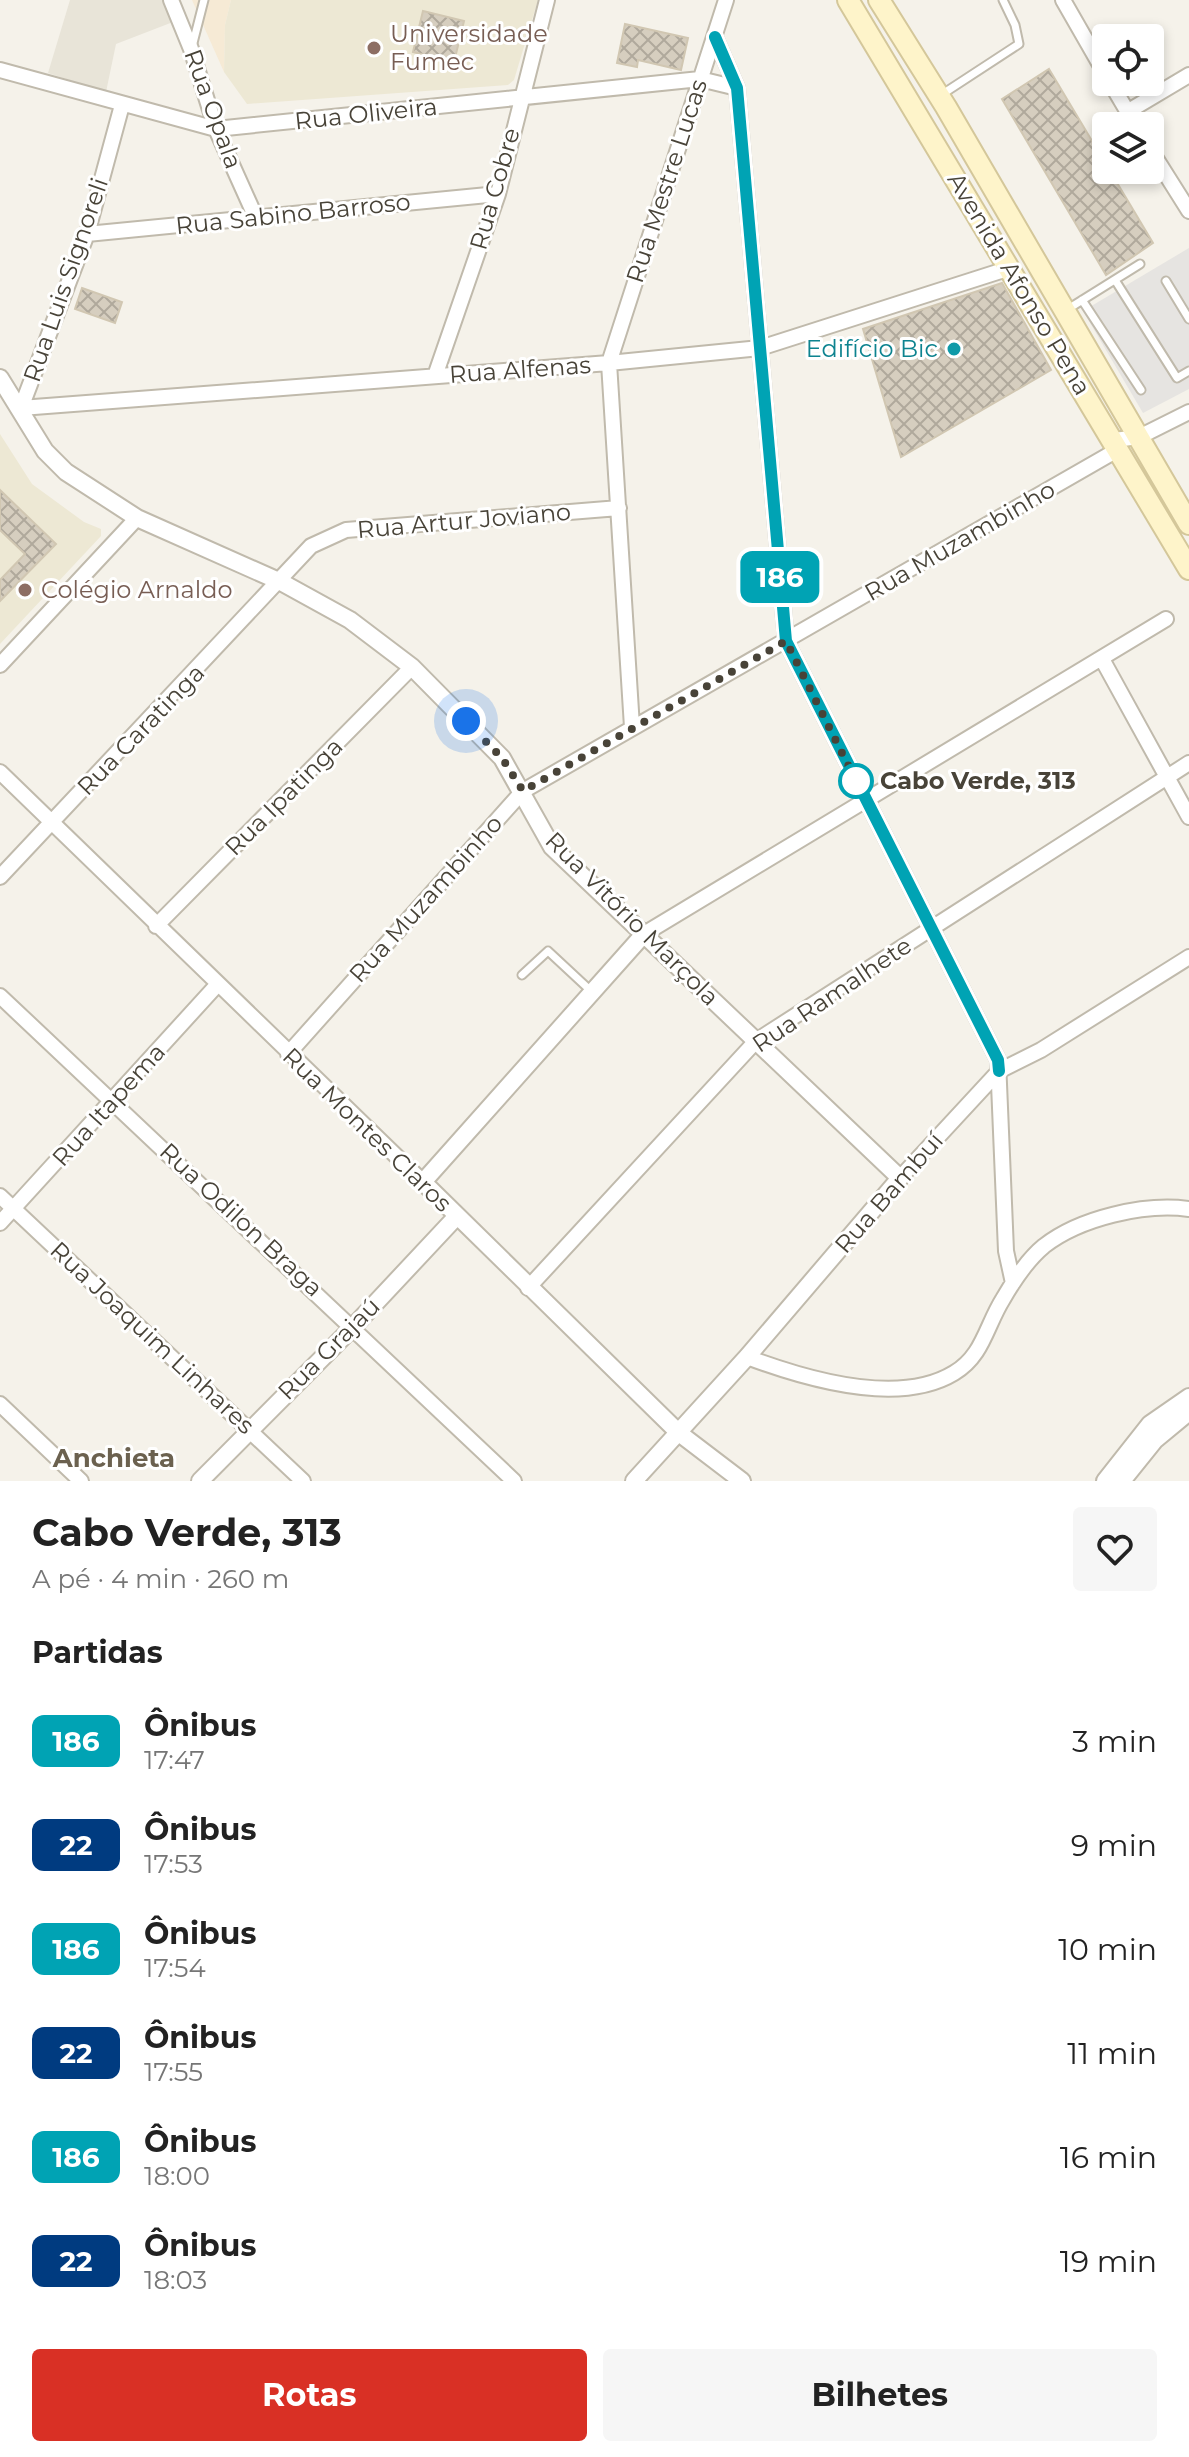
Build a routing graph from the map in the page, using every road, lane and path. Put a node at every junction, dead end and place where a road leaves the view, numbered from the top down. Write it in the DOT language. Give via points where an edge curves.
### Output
graph roads {
  1 [pos="171,0"];
  2 [pos="204,0"];
  3 [pos="547,0"];
  4 [pos="726,0"];
  5 [pos="848,0"];
  6 [pos="879,0"];
  7 [pos="1003,0"];
  8 [pos="1063,0"];
  9 [pos="715,37"];
  10 [pos="191,49"];
  11 [pos="1092,51"];
  12 [pos="0,70"];
  13 [pos="1189,75"];
  14 [pos="700,79"];
  15 [pos="737,88"];
  16 [pos="1118,96"];
  17 [pos="519,98"];
  18 [pos="942,102"];
  19 [pos="122,105"];
  20 [pos="1127,112"];
  21 [pos="922,120"];
  22 [pos="216,129"];
  23 [pos="1164,171"];
  24 [pos="498,194"];
  25 [pos="1189,211"];
  26 [pos="256,218"];
  27 [pos="87,234"];
  28 [pos="1140,264"];
  29 [pos="1007,269"];
  30 [pos="1115,280"];
  31 [pos="1166,281"];
  32 [pos="1082,300"];
  33 [pos="1063,313"];
  34 [pos="1189,319"];
  35 [pos="760,348"];
  36 [pos="609,363"];
  37 [pos="1189,371"];
  38 [pos="435,376"];
  39 [pos="0,378"];
  40 [pos="1141,390"];
  41 [pos="21,408"];
  42 [pos="1189,412"];
  43 [pos="1139,437"];
  44 [pos="1116,444"];
  45 [pos="619,508"];
  46 [pos="137,518"];
  47 [pos="1189,524"];
  48 [pos="1189,569"];
  49 [pos="281,582"];
  50 [pos="1166,619"];
  51 [pos="786,641"];
  52 [pos="1102,659"];
  53 [pos="0,665"];
  54 [pos="412,667"];
  55 [pos="632,727"];
  56 [pos="1189,763"];
  57 [pos="0,772"];
  58 [pos="1168,777"];
  59 [pos="523,791"];
  60 [pos="867,803"];
  61 [pos="1189,817"];
  62 [pos="52,823"];
  63 [pos="0,877"];
  64 [pos="156,926"];
  65 [pos="930,929"];
  66 [pos="644,934"];
  67 [pos="1189,957"];
  68 [pos="522,975"];
  69 [pos="217,985"];
  70 [pos="592,993"];
  71 [pos="0,996"];
  72 [pos="756,1041"];
  73 [pos="288,1054"];
  74 [pos="999,1071"];
  75 [pos="114,1101"];
  76 [pos="900,1178"];
  77 [pos="423,1182"];
  78 [pos="0,1196"];
  79 [pos="14,1209"];
  80 [pos="1189,1209"];
  81 [pos="457,1216"];
  82 [pos="0,1223"];
  83 [pos="1013,1283"];
  84 [pos="528,1288"];
  85 [pos="354,1326"];
  86 [pos="747,1357"];
  87 [pos="1189,1397"];
  88 [pos="0,1404"];
  89 [pos="1189,1412"];
  90 [pos="249,1428"];
  91 [pos="679,1433"];
  92 [pos="81,1481"];
  93 [pos="200,1481"];
  94 [pos="303,1481"];
  95 [pos="514,1481"];
  96 [pos="634,1481"];
  97 [pos="742,1481"];
  98 [pos="1105,1481"];
  99 [pos="1122,1481"];
  1 -- 10 [label="street, Rua Opala"];
  2 -- 10 [label="lane"];
  3 -- 17 [label="street, Rua Cobre"];
  4 -- 9 [label="street, Rua Mestre Lucas"];
  5 -- 21 [label="main road, Avenida Afonso Pena"];
  6 -- 18 [label="main road, Avenida Afonso Pena"];
  7 -- 18 [label="lane" via="1019,44"];
  8 -- 11 [label="street"];
  9 -- 14 [label="street, Rua Mestre Lucas"];
  9 -- 15 [label="street"];
  10 -- 22 [label="street, Rua Opala"];
  12 -- 19 [label="street, Rua Oliveira"];
  13 -- 20 [label="street"];
  14 -- 15 [label="street, Rua Oliveira"];
  14 -- 17 [label="street, Rua Oliveira"];
  14 -- 36 [label="street, Rua Mestre Lucas"];
  15 -- 35 [label="street"];
  16 -- 20 [label="street"];
  17 -- 22 [label="street, Rua Oliveira"];
  17 -- 24 [label="street, Rua Cobre"];
  18 -- 21 [label="main road"];
  18 -- 33 [label="main road, Avenida Afonso Pena"];
  19 -- 22 [label="street, Rua Oliveira"];
  19 -- 27 [label="street, Rua Luis Signoreli"];
  21 -- 29 [label="main road, Avenida Afonso Pena"];
  22 -- 26 [label="street, Rua Opala"];
  23 -- 25 [label="street"];
  24 -- 26 [label="street, Rua Sabino Barroso"];
  24 -- 38 [label="street, Rua Cobre"];
  26 -- 27 [label="street, Rua Sabino Barroso"];
  27 -- 41 [label="street, Rua Luis Signoreli"];
  28 -- 30 [label="lane"];
  29 -- 35 [label="street, Rua Alfenas"];
  29 -- 44 [label="main road, Avenida Afonso Pena"];
  30 -- 32 [label="lane"];
  30 -- 37 [label="lane" via="1177,378"];
  31 -- 34 [label="lane"];
  32 -- 33 [label="lane"];
  32 -- 40 [label="lane"];
  33 -- 43 [label="main road, Avenida Afonso Pena"];
  35 -- 36 [label="street, Rua Alfenas"];
  35 -- 51 [label="street"];
  36 -- 38 [label="street, Rua Alfenas"];
  36 -- 45 [label="street"];
  38 -- 41 [label="street, Rua Alfenas"];
  39 -- 41 [label="street, Rua Vitório Marçola"];
  41 -- 46 [label="street, Rua Vitório Marçola" via="45,451 66,472"];
  42 -- 43 [label="street, Rua Muzambinho"];
  43 -- 44 [label="street, Rua Muzambinho"];
  43 -- 47 [label="main road, Avenida Afonso Pena"];
  44 -- 48 [label="main road, Avenida Afonso Pena"];
  44 -- 51 [label="street, Rua Muzambinho"];
  45 -- 49 [label="street, Rua Artur Joviano" via="346,530 311,546"];
  45 -- 55 [label="street"];
  46 -- 49 [label="street, Rua Vitório Marçola"];
  46 -- 53 [label="street"];
  49 -- 54 [label="street, Rua Vitório Marçola" via="350,620"];
  49 -- 62 [label="street, Rua Caratinga"];
  50 -- 52 [label="street"];
  51 -- 55 [label="street, Rua Muzambinho"];
  51 -- 60 [label="street"];
  52 -- 58 [label="street"];
  52 -- 60 [label="street"];
  54 -- 59 [label="street, Rua Vitório Marçola" via="502,758"];
  54 -- 64 [label="street, Rua Ipatinga"];
  55 -- 59 [label="street, Rua Muzambinho"];
  56 -- 58 [label="street, Rua Ramalhete"];
  57 -- 62 [label="street, Rua Montes Claros"];
  58 -- 61 [label="street"];
  58 -- 65 [label="street, Rua Ramalhete"];
  59 -- 66 [label="street, Rua Vitório Marçola" via="552,847"];
  59 -- 73 [label="street, Rua Muzambinho"];
  60 -- 65 [label="street"];
  60 -- 66 [label="street"];
  62 -- 63 [label="street, Rua Caratinga"];
  62 -- 64 [label="street, Rua Montes Claros"];
  64 -- 69 [label="street, Rua Montes Claros"];
  65 -- 72 [label="street, Rua Ramalhete"];
  65 -- 74 [label="street"];
  66 -- 70 [label="street"];
  66 -- 72 [label="street, Rua Vitório Marçola"];
  67 -- 74 [label="street, Rua Bambuí"];
  68 -- 70 [label="lane" via="548,951"];
  69 -- 73 [label="street, Rua Montes Claros"];
  69 -- 75 [label="street, Rua Itapema"];
  70 -- 77 [label="street"];
  71 -- 75 [label="street, Rua Odilon Braga"];
  72 -- 76 [label="street, Rua Vitório Marçola"];
  72 -- 84 [label="street, Rua Ramalhete"];
  73 -- 77 [label="street, Rua Montes Claros"];
  74 -- 76 [label="street, Rua Bambuí"];
  74 -- 83 [label="street" via="1006,1251"];
  75 -- 79 [label="street, Rua Itapema"];
  75 -- 85 [label="street, Rua Odilon Braga"];
  76 -- 86 [label="street, Rua Bambuí"];
  77 -- 81 [label="street, Rua Montes Claros"];
  78 -- 79 [label="street, Rua Joaquim Linhares"];
  79 -- 82 [label="street, Rua Itapema"];
  79 -- 90 [label="street, Rua Joaquim Linhares"];
  80 -- 83 [label="street" via="1144,1210 1074,1230 1044,1246"];
  81 -- 84 [label="street, Rua Montes Claros"];
  81 -- 85 [label="street, Rua Grajaú"];
  83 -- 86 [label="street" via="976,1356 953,1374 923,1385 857,1386 793,1374"];
  84 -- 91 [label="street, Rua Montes Claros"];
  85 -- 90 [label="street, Rua Grajaú"];
  85 -- 95 [label="street, Rua Odilon Braga"];
  86 -- 91 [label="street, Rua Bambuí"];
  87 -- 98 [label="street" via="1150,1424"];
  88 -- 92 [label="street"];
  89 -- 99 [label="street" via="1155,1440"];
  90 -- 93 [label="street, Rua Grajaú"];
  90 -- 94 [label="street, Rua Joaquim Linhares"];
  91 -- 96 [label="street, Rua Bambuí"];
  91 -- 97 [label="street, Rua Montes Claros"];
}
